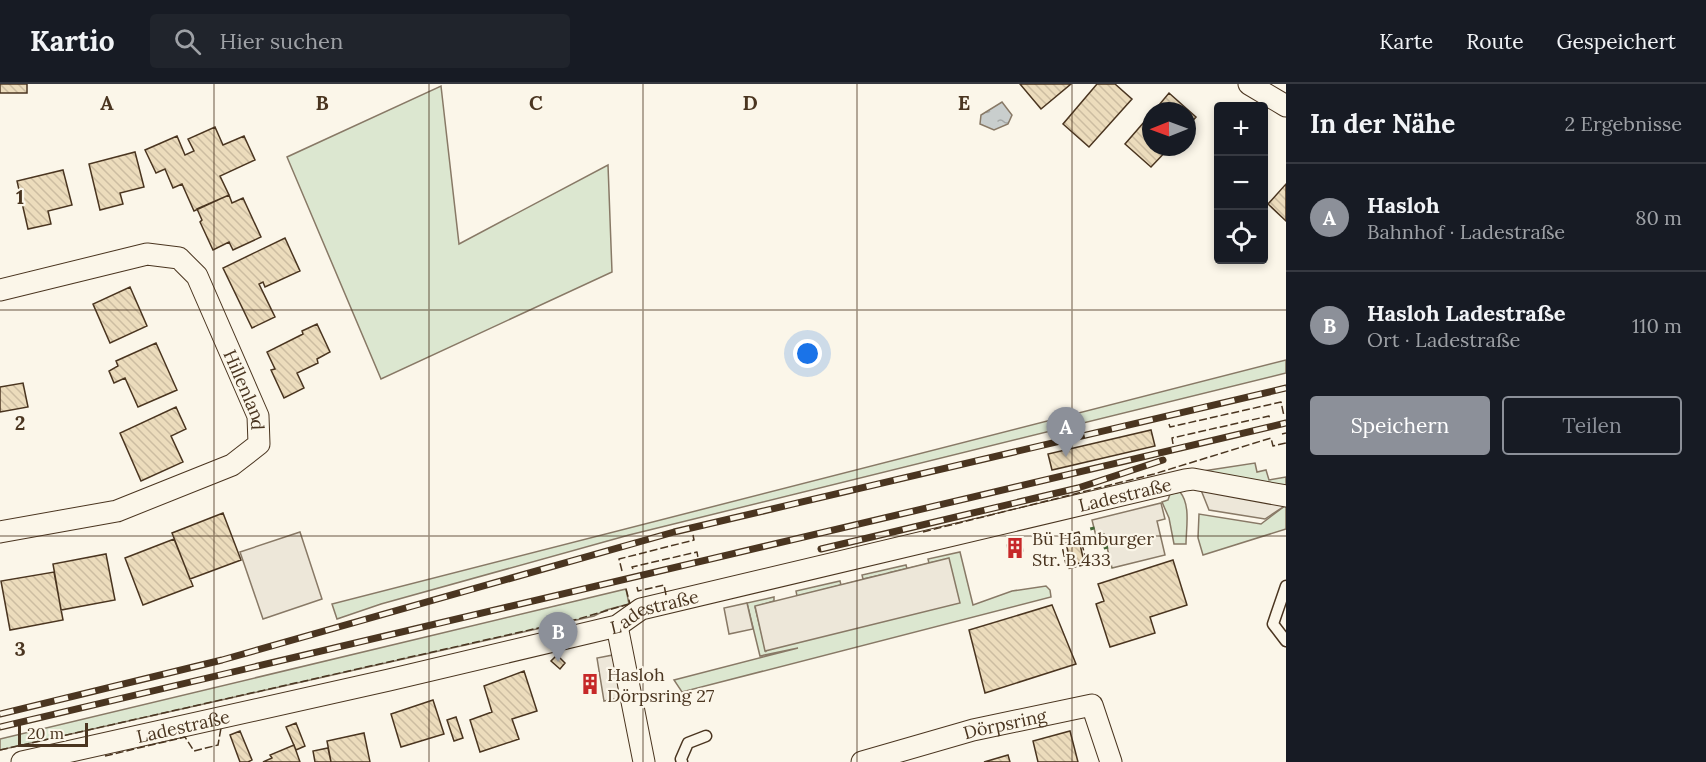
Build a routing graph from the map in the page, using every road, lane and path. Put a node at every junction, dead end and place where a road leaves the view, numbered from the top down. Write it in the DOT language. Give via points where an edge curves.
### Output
graph roads {
  1 [pos="1249,84"];
  2 [pos="1286,106"];
  3 [pos="0,290"];
  4 [pos="1286,496"];
  5 [pos="0,532"];
  6 [pos="1286,586"];
  7 [pos="617,626"];
  8 [pos="1286,641"];
  9 [pos="706,736"];
  10 [pos="869,761"];
  11 [pos="22,762"];
  12 [pos="644,762"];
  13 [pos="682,762"];
  14 [pos="1111,762"];
  1 -- 2 [label="street"];
  3 -- 5 [label="street, Hillenland" via="147,254 179,258 197,276 258,416 259,444 232,465 117,511"];
  4 -- 7 [label="street, Ladestraße" via="1185,480 641,609"];
  6 -- 8 [label="lane" via="1273,624"];
  7 -- 11 [label="street, Ladestraße"];
  7 -- 12 [label="street"];
  9 -- 13 [label="lane" via="688,743"];
  10 -- 14 [label="street, Dörpsring" via="973,730 1092,705"];
}
